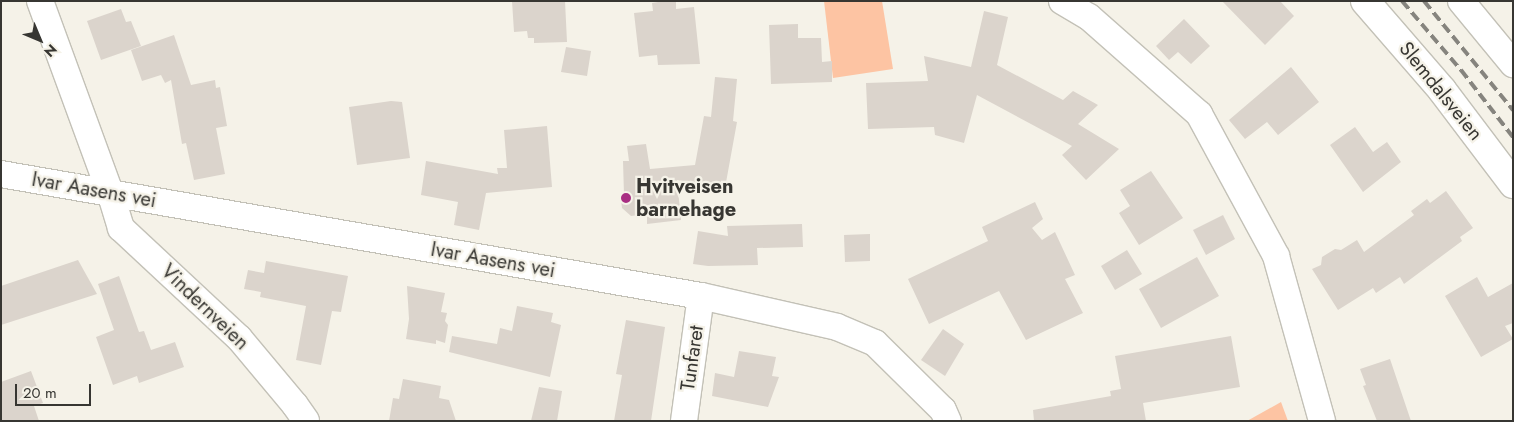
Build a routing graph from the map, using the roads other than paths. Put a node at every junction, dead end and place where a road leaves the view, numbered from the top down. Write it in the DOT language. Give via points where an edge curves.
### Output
graph roads {
  1 [pos="40,1"];
  2 [pos="1062,1"];
  3 [pos="1366,1"];
  4 [pos="1461,1"];
  5 [pos="1513,64"];
  6 [pos="1,174"];
  7 [pos="1513,184"];
  8 [pos="110,192"];
  9 [pos="701,296"];
  10 [pos="306,421"];
  11 [pos="684,421"];
  12 [pos="948,421"];
  13 [pos="1322,421"];
  1 -- 8 [label="street, Vindernveien"];
  2 -- 13 [label="street" via="1089,17 1199,114 1276,256"];
  3 -- 7 [label="main road, Slemdalsveien" via="1442,90"];
  4 -- 5 [label="street"];
  6 -- 8 [label="street, Ivar Aasens vei"];
  8 -- 9 [label="street, Ivar Aasens vei"];
  8 -- 10 [label="street, Vindernveien" via="121,228 239,338"];
  9 -- 11 [label="street, Tunfaret"];
  9 -- 12 [label="street, Ivar Aasens vei" via="837,327 875,343 943,410"];
}
